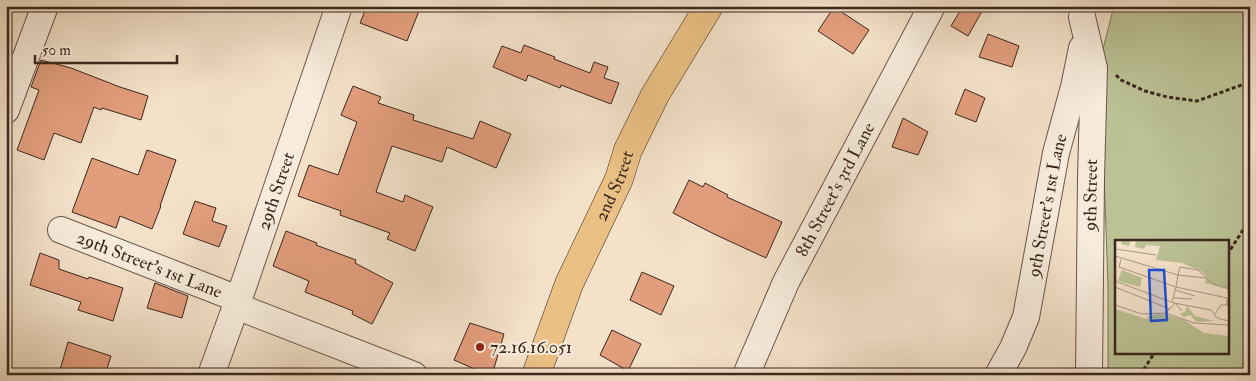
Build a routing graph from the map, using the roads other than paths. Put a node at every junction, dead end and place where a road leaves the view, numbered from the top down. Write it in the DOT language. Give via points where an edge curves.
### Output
graph roads {
  1 [pos="45,6"];
  2 [pos="339,6"];
  3 [pos="709,6"];
  4 [pos="932,6"];
  5 [pos="1082,15"];
  6 [pos="6,110"];
  7 [pos="61,230"];
  8 [pos="237,302"];
  9 [pos="211,375"];
  10 [pos="414,375"];
  11 [pos="536,375"];
  12 [pos="746,375"];
  13 [pos="998,375"];
  14 [pos="1089,375"];
  1 -- 6 [label="street"];
  2 -- 8 [label="street, 29th Street"];
  3 -- 11 [label="main road, 2nd Street" via="655,95 628,150 619,179 569,284"];
  4 -- 12 [label="street, 8th Street's 3rd Lane" via="786,282"];
  5 -- 13 [label="street, 9th Street's 1st Lane" via="1074,87 1056,153 1026,317"];
  5 -- 14 [label="street, 9th Street" via="1094,68"];
  7 -- 8 [label="street, 29th Street's 1st Lane"];
  8 -- 9 [label="street, 29th Street"];
  8 -- 10 [label="street, 29th Street's 1st Lane"];
}
